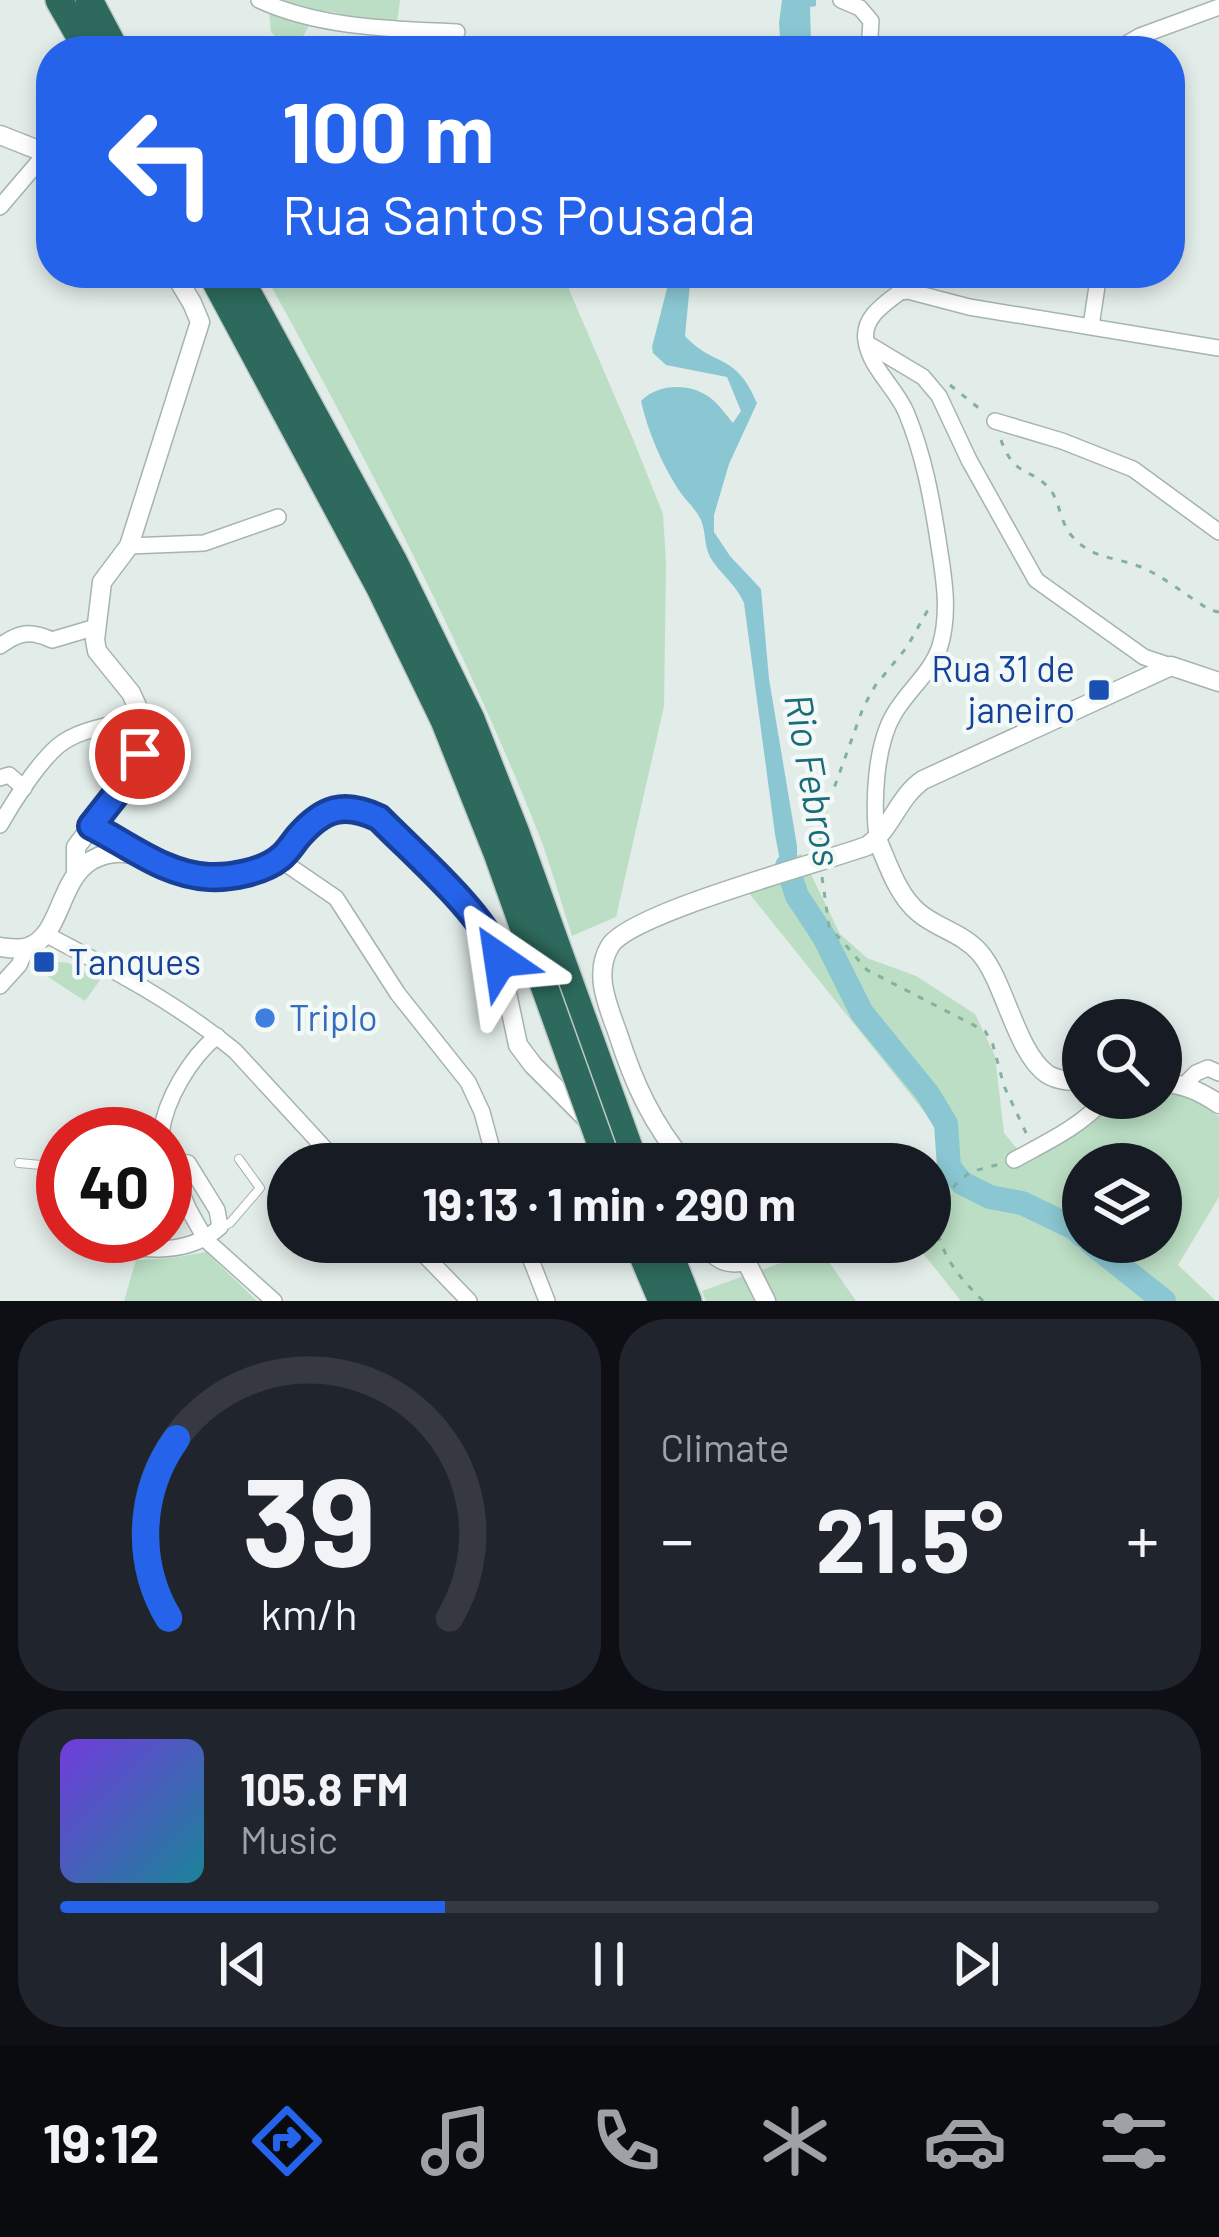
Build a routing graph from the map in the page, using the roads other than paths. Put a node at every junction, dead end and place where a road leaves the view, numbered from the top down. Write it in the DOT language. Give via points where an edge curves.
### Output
graph roads {
  1 [pos="59,0"];
  2 [pos="88,0"];
  3 [pos="259,0"];
  4 [pos="842,0"];
  5 [pos="1219,7"];
  6 [pos="457,32"];
  7 [pos="79,36"];
  8 [pos="108,36"];
  9 [pos="870,36"];
  10 [pos="1140,36"];
  11 [pos="0,135"];
  12 [pos="36,149"];
  13 [pos="36,168"];
  14 [pos="0,207"];
  15 [pos="183,288"];
  16 [pos="220,288"];
  17 [pos="245,288"];
  18 [pos="901,288"];
  19 [pos="1097,288"];
  20 [pos="900,292"];
  21 [pos="1091,326"];
  22 [pos="866,342"];
  23 [pos="1219,348"];
  24 [pos="995,421"];
  25 [pos="278,517"];
  26 [pos="1219,532"];
  27 [pos="129,546"];
  28 [pos="96,627"];
  29 [pos="0,646"];
  30 [pos="1171,666"];
  31 [pos="1219,682"];
  32 [pos="142,717"];
  33 [pos="102,729"];
  34 [pos="140,754"];
  35 [pos="0,778"];
  36 [pos="24,788"];
  37 [pos="0,825"];
  38 [pos="91,826"];
  39 [pos="877,839"];
  40 [pos="134,853"];
  41 [pos="279,859"];
  42 [pos="76,873"];
  43 [pos="47,935"];
  44 [pos="0,947"];
  45 [pos="26,949"];
  46 [pos="553,975"];
  47 [pos="0,986"];
  48 [pos="217,1036"];
  49 [pos="1219,1072"];
  50 [pos="1062,1081"];
  51 [pos="1183,1085"];
  52 [pos="1219,1104"];
  53 [pos="169,1107"];
  54 [pos="1083,1119"];
  55 [pos="320,1143"];
  56 [pos="490,1143"];
  57 [pos="602,1143"];
  58 [pos="613,1143"];
  59 [pos="625,1143"];
  60 [pos="672,1143"];
  61 [pos="239,1159"];
  62 [pos="1014,1160"];
  63 [pos="19,1163"];
  64 [pos="36,1165"];
  65 [pos="192,1169"];
  66 [pos="192,1218"];
  67 [pos="220,1227"];
  68 [pos="206,1240"];
  69 [pos="192,1244"];
  70 [pos="432,1263"];
  71 [pos="532,1263"];
  72 [pos="646,1263"];
  73 [pos="673,1263"];
  74 [pos="755,1263"];
  75 [pos="274,1301"];
  76 [pos="469,1301"];
  77 [pos="547,1301"];
  78 [pos="662,1301"];
  79 [pos="688,1301"];
  80 [pos="766,1301"];
  1 -- 7 [label="highway"];
  2 -- 8 [label="highway"];
  3 -- 6 [label="street" via="357,26"];
  4 -- 9 [label="street" via="871,21"];
  5 -- 10 [label="street"];
  11 -- 12 [label="street"];
  13 -- 14 [label="street"];
  15 -- 27 [label="street" via="200,322"];
  16 -- 46 [label="highway" via="444,720"];
  17 -- 46 [label="highway" via="471,719 516,833"];
  18 -- 20 [label="street"];
  19 -- 21 [label="street"];
  20 -- 21 [label="street"];
  20 -- 22 [label="street" via="876,310"];
  21 -- 23 [label="street"];
  22 -- 30 [label="street" via="939,396 1036,580 1144,657"];
  22 -- 39 [label="street" via="917,442 946,610 940,646 892,717 882,750"];
  24 -- 26 [label="street" via="1133,469"];
  25 -- 27 [label="street" via="203,543"];
  27 -- 28 [label="street" via="102,582"];
  28 -- 29 [label="street" via="52,640 14,635"];
  28 -- 32 [label="street" via="98,651"];
  30 -- 31 [label="street"];
  30 -- 39 [label="street" via="922,780"];
  32 -- 33 [label="street"];
  32 -- 34 [label="street"];
  33 -- 34 [label="street"];
  33 -- 36 [label="street" via="59,744"];
  34 -- 38 [label="street"];
  35 -- 36 [label="street" via="9,775"];
  36 -- 37 [label="street"];
  38 -- 40 [label="street"];
  38 -- 42 [label="street" via="76,847"];
  39 -- 50 [label="street" via="909,903 983,956 1023,1041 1045,1073"];
  39 -- 60 [label="street" via="616,938 605,957 605,996 634,1082"];
  40 -- 41 [label="street" via="212,877"];
  40 -- 42 [label="street" via="104,855"];
  41 -- 56 [label="street" via="336,898 468,1082"];
  41 -- 58 [label="street" via="330,811 346,807 379,818 490,936 524,1054"];
  42 -- 43 [label="street"];
  43 -- 45 [label="street"];
  43 -- 48 [label="street"];
  44 -- 45 [label="street"];
  45 -- 47 [label="street"];
  46 -- 57 [label="highway, bridge"];
  46 -- 59 [label="highway"];
  48 -- 53 [label="street"];
  48 -- 55 [label="street"];
  49 -- 51 [label="street" via="1196,1073"];
  51 -- 52 [label="street"];
  54 -- 62 [label="street"];
  61 -- 67 [label="lane" via="260,1188"];
  63 -- 64 [label="lane"];
  65 -- 67 [label="street"];
  66 -- 68 [label="street"];
  67 -- 68 [label="street"];
  68 -- 69 [label="street"];
  68 -- 75 [label="street"];
  70 -- 76 [label="street"];
  71 -- 77 [label="street"];
  72 -- 78 [label="highway"];
  73 -- 79 [label="highway"];
  74 -- 80 [label="street"];
}
